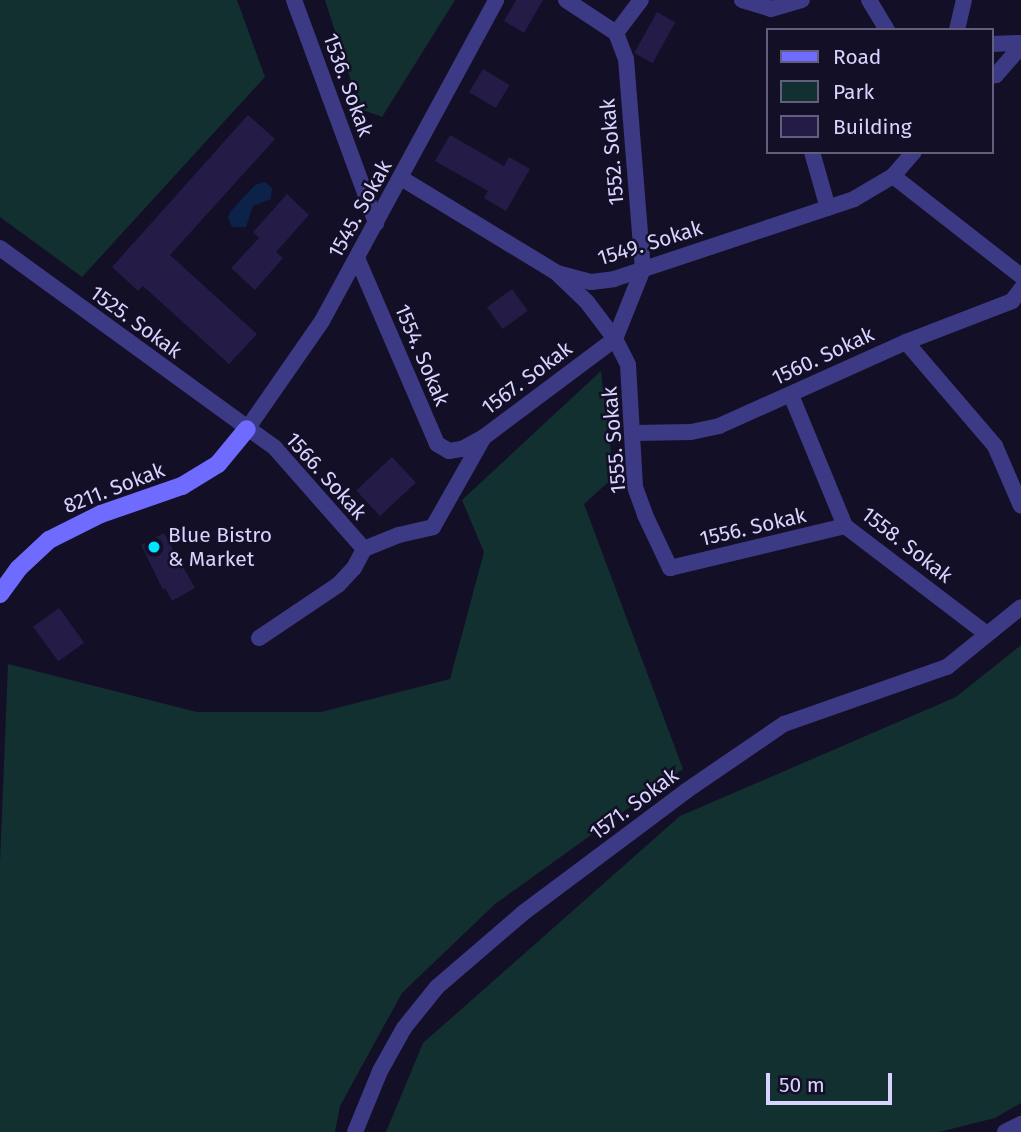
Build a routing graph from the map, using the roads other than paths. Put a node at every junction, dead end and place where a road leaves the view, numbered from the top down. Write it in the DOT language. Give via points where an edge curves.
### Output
graph roads {
  1 [pos="294,0"];
  2 [pos="496,0"];
  3 [pos="566,0"];
  4 [pos="641,0"];
  5 [pos="742,0"];
  6 [pos="803,0"];
  7 [pos="869,0"];
  8 [pos="964,0"];
  9 [pos="886,28"];
  10 [pos="957,28"];
  11 [pos="616,33"];
  12 [pos="993,44"];
  13 [pos="1021,45"];
  14 [pos="993,76"];
  15 [pos="813,154"];
  16 [pos="912,154"];
  17 [pos="893,176"];
  18 [pos="401,178"];
  19 [pos="828,208"];
  20 [pos="376,223"];
  21 [pos="0,248"];
  22 [pos="357,258"];
  23 [pos="643,270"];
  24 [pos="557,274"];
  25 [pos="1021,276"];
  26 [pos="1021,289"];
  27 [pos="615,339"];
  28 [pos="906,342"];
  29 [pos="792,395"];
  30 [pos="247,429"];
  31 [pos="634,433"];
  32 [pos="484,437"];
  33 [pos="463,449"];
  34 [pos="1021,506"];
  35 [pos="845,526"];
  36 [pos="364,549"];
  37 [pos="670,568"];
  38 [pos="0,594"];
  39 [pos="1021,607"];
  40 [pos="988,634"];
  41 [pos="259,638"];
  42 [pos="1021,1124"];
  43 [pos="355,1132"];
  44 [pos="1005,1132"];
  1 -- 20 [label="street, 1536. Sokak"];
  2 -- 18 [label="street, 1545. Sokak"];
  3 -- 11 [label="street"];
  4 -- 11 [label="street"];
  5 -- 6 [label="street" via="771,9"];
  7 -- 9 [label="street"];
  8 -- 10 [label="street"];
  11 -- 23 [label="street, 1552. Sokak" via="626,60"];
  12 -- 13 [label="street"];
  13 -- 14 [label="street"];
  15 -- 19 [label="street"];
  16 -- 17 [label="street, 1549. Sokak"];
  17 -- 19 [label="street, 1549. Sokak"];
  17 -- 25 [label="street"];
  18 -- 20 [label="street, 1545. Sokak"];
  18 -- 24 [label="street, 1549. Sokak"];
  19 -- 23 [label="street, 1549. Sokak"];
  20 -- 22 [label="street, 1545. Sokak"];
  21 -- 30 [label="street, 1525. Sokak"];
  22 -- 30 [label="street, 1545. Sokak" via="322,321"];
  22 -- 33 [label="street, 1554. Sokak" via="438,444 449,451"];
  23 -- 24 [label="street, 1549. Sokak" via="591,282"];
  23 -- 27 [label="street"];
  24 -- 27 [label="street, 1555. Sokak" via="587,302"];
  26 -- 28 [label="street, 1560. Sokak" via="1012,301"];
  27 -- 31 [label="street, 1555. Sokak" via="628,365"];
  27 -- 32 [label="street, 1567. Sokak"];
  28 -- 29 [label="street, 1560. Sokak"];
  28 -- 34 [label="street" via="995,446"];
  29 -- 31 [label="street, 1560. Sokak" via="719,426 691,432"];
  29 -- 35 [label="street, 1558. Sokak"];
  30 -- 36 [label="street, 1566. Sokak" via="275,448"];
  30 -- 38 [label="street, 8211. Sokak" via="218,464 182,486 101,514 50,540 19,568"];
  31 -- 37 [label="street, 1555. Sokak" via="635,487"];
  32 -- 33 [label="street, 1567. Sokak"];
  32 -- 36 [label="street, 1566. Sokak" via="433,527"];
  35 -- 37 [label="street, 1556. Sokak"];
  35 -- 40 [label="street, 1558. Sokak"];
  36 -- 41 [label="street" via="338,585"];
  39 -- 40 [label="street, 1571. Sokak"];
  40 -- 43 [label="street, 1571. Sokak" via="947,667 783,724 523,913 438,987 404,1028"];
  42 -- 44 [label="street"];
}
